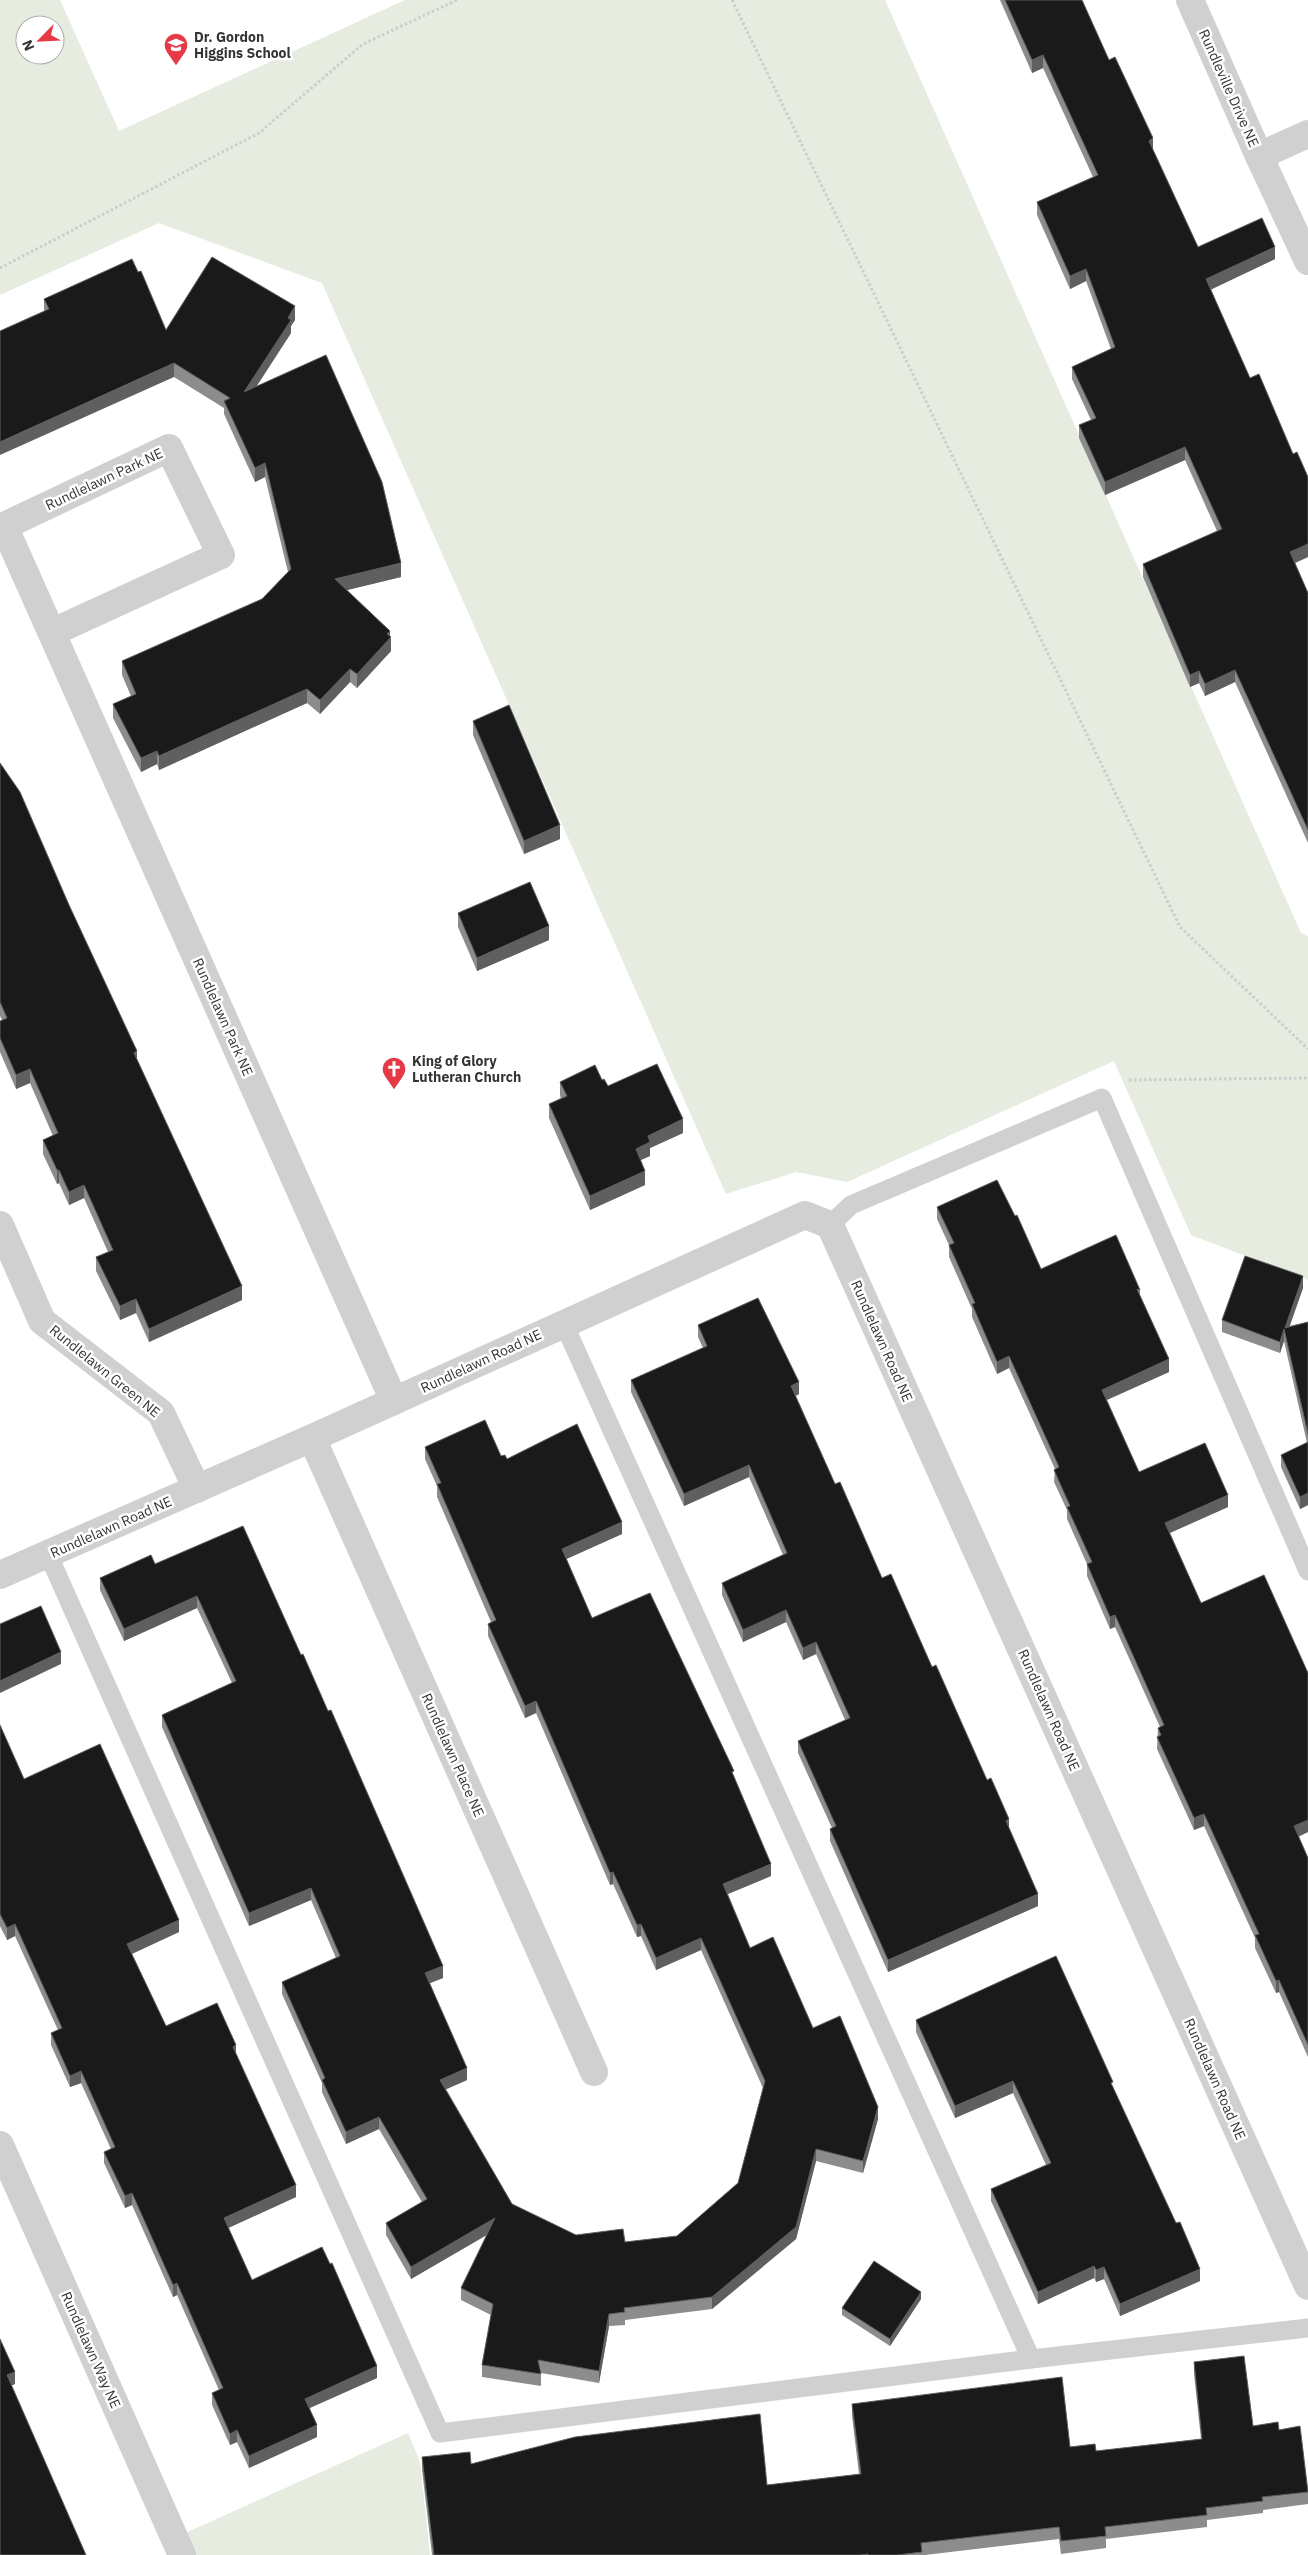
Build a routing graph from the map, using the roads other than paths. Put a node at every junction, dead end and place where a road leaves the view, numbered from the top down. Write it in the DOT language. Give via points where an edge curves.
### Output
graph roads {
  1 [pos="1190,0"];
  2 [pos="1308,134"];
  3 [pos="1259,156"];
  4 [pos="1308,261"];
  5 [pos="53,632"];
  6 [pos="0,1225"];
  7 [pos="830,1225"];
  8 [pos="564,1324"];
  9 [pos="394,1401"];
  10 [pos="312,1438"];
  11 [pos="197,1489"];
  12 [pos="48,1554"];
  13 [pos="1308,1571"];
  14 [pos="0,1575"];
  15 [pos="594,2072"];
  16 [pos="0,2145"];
  17 [pos="1308,2286"];
  18 [pos="1308,2328"];
  19 [pos="1031,2359"];
  20 [pos="182,2555"];
  1 -- 3 [label="street, Rundleville Drive NE"];
  2 -- 3 [label="street, Rundleville Drive NE"];
  3 -- 4 [label="street"];
  5 -- 5 [label="street, Rundlelawn Park NE" via="4,526 169,448 221,555"];
  5 -- 9 [label="street, Rundlelawn Park NE"];
  6 -- 11 [label="street, Rundlelawn Green NE" via="42,1321 161,1413"];
  7 -- 8 [label="street, Rundlelawn Road NE" via="805,1215"];
  7 -- 13 [label="lane" via="851,1205 1102,1098"];
  7 -- 17 [label="street, Rundlelawn Road NE"];
  8 -- 9 [label="street, Rundlelawn Road NE"];
  8 -- 19 [label="lane"];
  9 -- 10 [label="street, Rundlelawn Road NE"];
  10 -- 11 [label="street, Rundlelawn Road NE"];
  10 -- 15 [label="street, Rundlelawn Place NE"];
  11 -- 12 [label="street, Rundlelawn Road NE"];
  12 -- 14 [label="street, Rundlelawn Road NE"];
  12 -- 19 [label="lane" via="440,2433"];
  16 -- 20 [label="street, Rundlelawn Way NE"];
  18 -- 19 [label="lane"];
}
